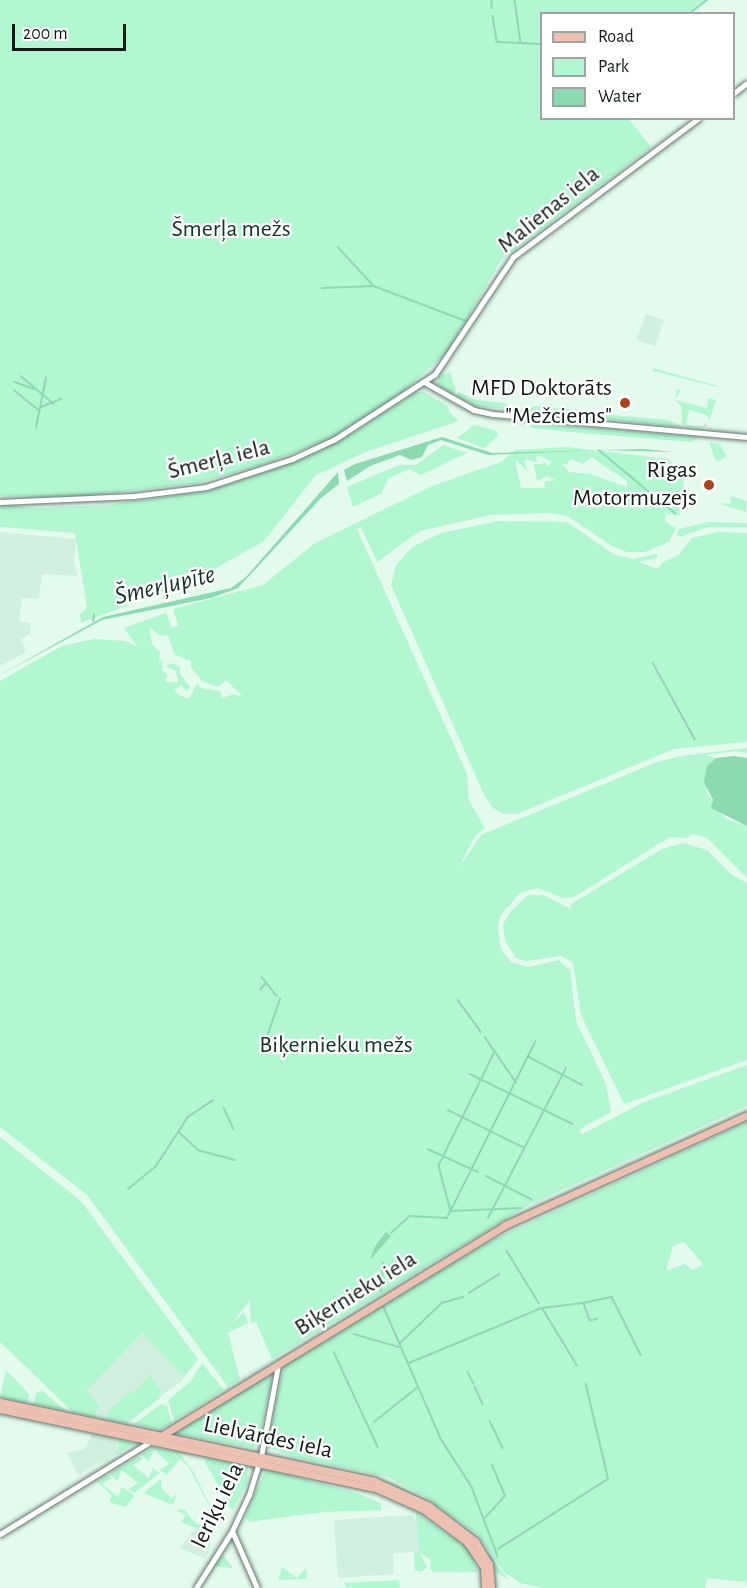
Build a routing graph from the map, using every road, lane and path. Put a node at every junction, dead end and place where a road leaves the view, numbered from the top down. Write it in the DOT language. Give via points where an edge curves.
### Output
graph roads {
  1 [pos="747,83"];
  2 [pos="735,92"];
  3 [pos="696,120"];
  4 [pos="426,383"];
  5 [pos="747,437"];
  6 [pos="0,501"];
  7 [pos="747,1115"];
  8 [pos="279,1365"];
  9 [pos="0,1402"];
  10 [pos="0,1409"];
  11 [pos="98,1426"];
  12 [pos="161,1436"];
  13 [pos="153,1440"];
  14 [pos="260,1459"];
  15 [pos="232,1531"];
  16 [pos="0,1534"];
  17 [pos="488,1576"];
  18 [pos="196,1588"];
  19 [pos="257,1588"];
  20 [pos="485,1588"];
  21 [pos="491,1588"];
  1 -- 2 [label="street"];
  3 -- 4 [label="street, Malienas iela" via="513,257 444,365"];
  4 -- 5 [label="street" via="474,410 493,414"];
  4 -- 6 [label="street, Šmerļa iela" via="323,445 206,487 80,500"];
  7 -- 8 [label="main road, Biķernieku iela" via="505,1225"];
  8 -- 12 [label="main road, Biķernieku iela"];
  8 -- 14 [label="street, Ieriķu iela"];
  9 -- 11 [label="main road, Lielvārdes iela"];
  10 -- 11 [label="main road, Lielvārdes iela"];
  11 -- 12 [label="main road, Lielvārdes iela"];
  11 -- 13 [label="main road, Lielvārdes iela"];
  12 -- 13 [label="main road, Biķernieku iela"];
  12 -- 14 [label="main road, Lielvārdes iela"];
  13 -- 14 [label="main road, Lielvārdes iela"];
  13 -- 16 [label="street, Biķernieku iela"];
  14 -- 15 [label="street, Ieriķu iela"];
  14 -- 17 [label="main road, Lielvārdes iela" via="374,1481 411,1497 475,1541 488,1562"];
  15 -- 18 [label="street, Ieriķu iela"];
  15 -- 19 [label="street"];
  17 -- 20 [label="main road"];
  17 -- 21 [label="main road"];
}
